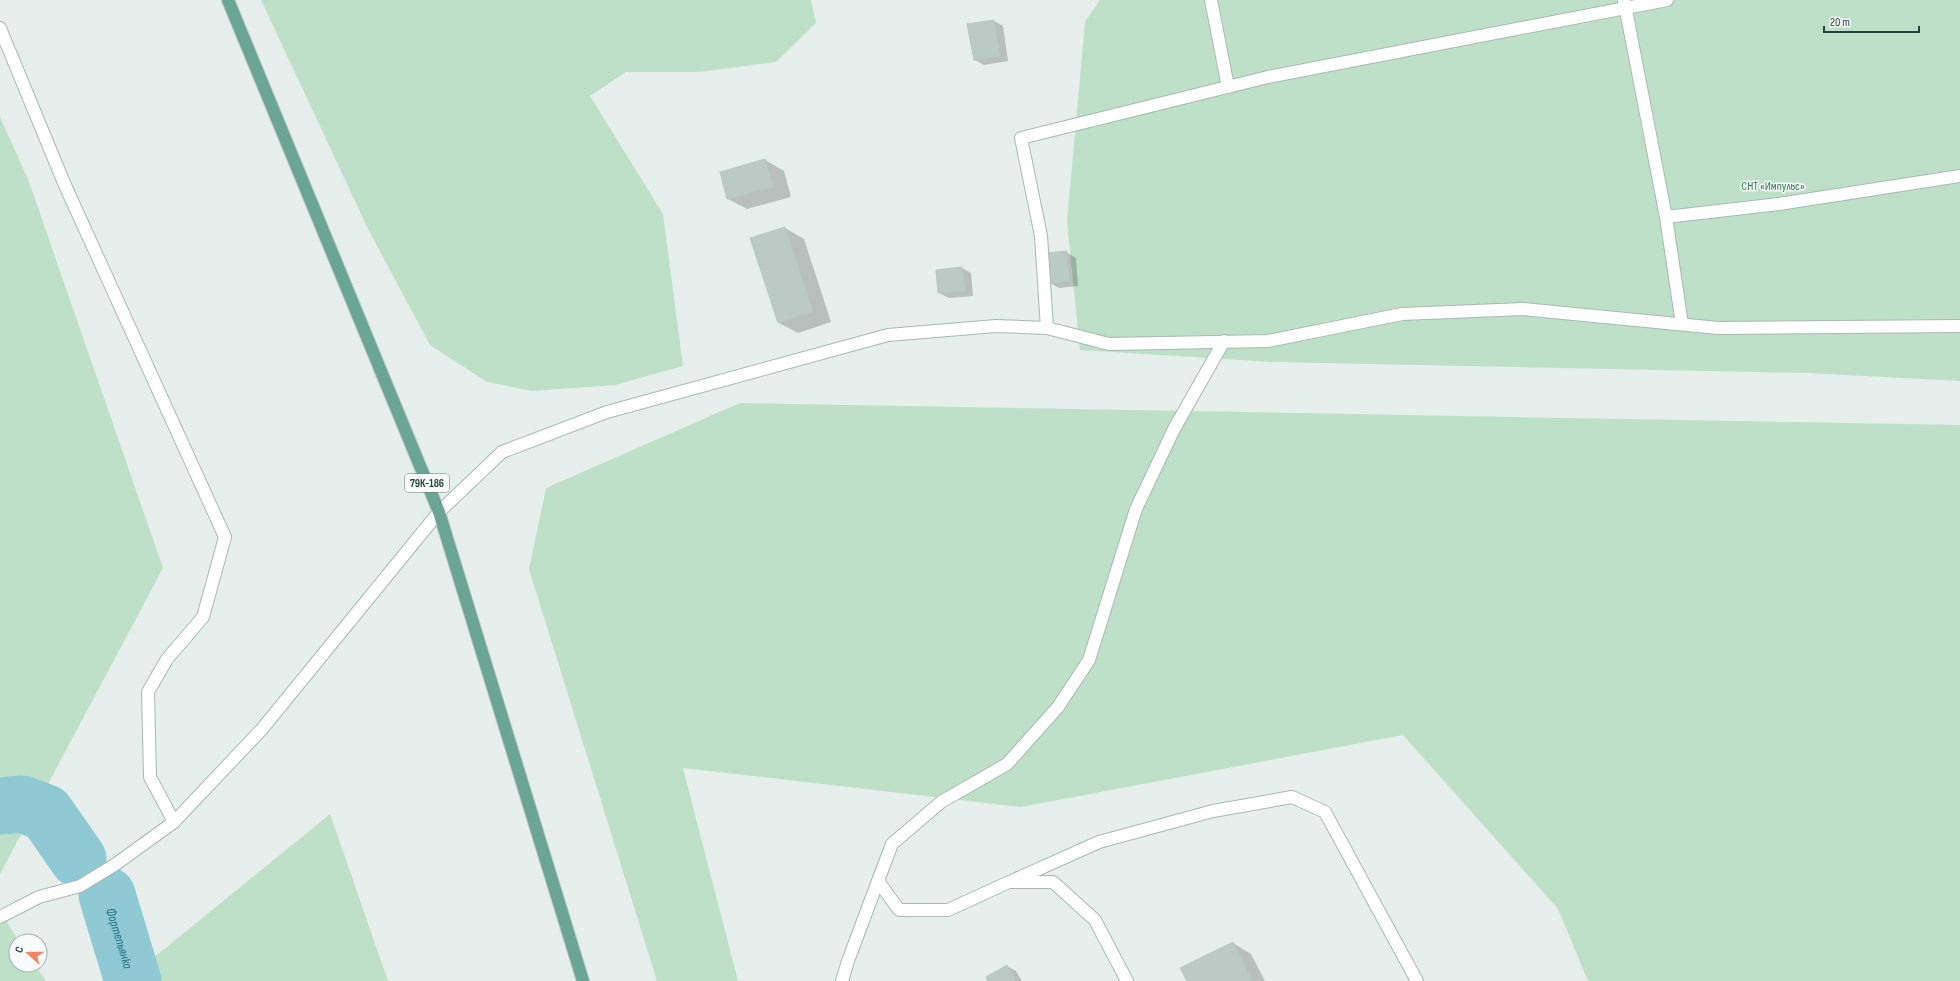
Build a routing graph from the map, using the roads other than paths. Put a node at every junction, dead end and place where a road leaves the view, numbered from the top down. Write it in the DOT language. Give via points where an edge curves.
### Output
graph roads {
  1 [pos="228,0"];
  2 [pos="1211,0"];
  3 [pos="1667,0"];
  4 [pos="1625,4"];
  5 [pos="0,28"];
  6 [pos="1228,87"];
  7 [pos="1960,176"];
  8 [pos="1666,217"];
  9 [pos="1682,324"];
  10 [pos="1960,326"];
  11 [pos="1047,328"];
  12 [pos="1224,341"];
  13 [pos="439,512"];
  14 [pos="174,822"];
  15 [pos="878,881"];
  16 [pos="1009,882"];
  17 [pos="0,917"];
  18 [pos="583,981"];
  19 [pos="842,981"];
  20 [pos="1127,981"];
  21 [pos="1417,981"];
  1 -- 13 [label="main road, 79К-186"];
  2 -- 6 [label="lane"];
  3 -- 4 [label="lane"];
  4 -- 6 [label="lane"];
  4 -- 8 [label="lane"];
  5 -- 14 [label="lane" via="64,183 225,537 203,617 167,659 148,692 150,777"];
  6 -- 11 [label="lane" via="1021,138 1041,236"];
  7 -- 8 [label="lane" via="1778,204"];
  8 -- 9 [label="lane"];
  9 -- 10 [label="lane" via="1718,328"];
  9 -- 12 [label="lane" via="1523,309 1402,314 1268,340"];
  11 -- 12 [label="lane" via="1109,344"];
  11 -- 13 [label="lane" via="996,326 888,336 607,412 502,452"];
  12 -- 15 [label="lane" via="1174,429 1136,509 1089,660 1058,707 1007,764 941,802 892,844"];
  13 -- 14 [label="lane" via="262,729"];
  13 -- 18 [label="main road, 79К-186"];
  14 -- 17 [label="lane" via="116,864 80,886 39,897"];
  15 -- 16 [label="lane" via="899,910 948,910"];
  15 -- 19 [label="lane"];
  16 -- 20 [label="lane" via="1053,882 1095,920"];
  16 -- 21 [label="lane" via="1099,842 1213,811 1292,797 1326,812"];
}
